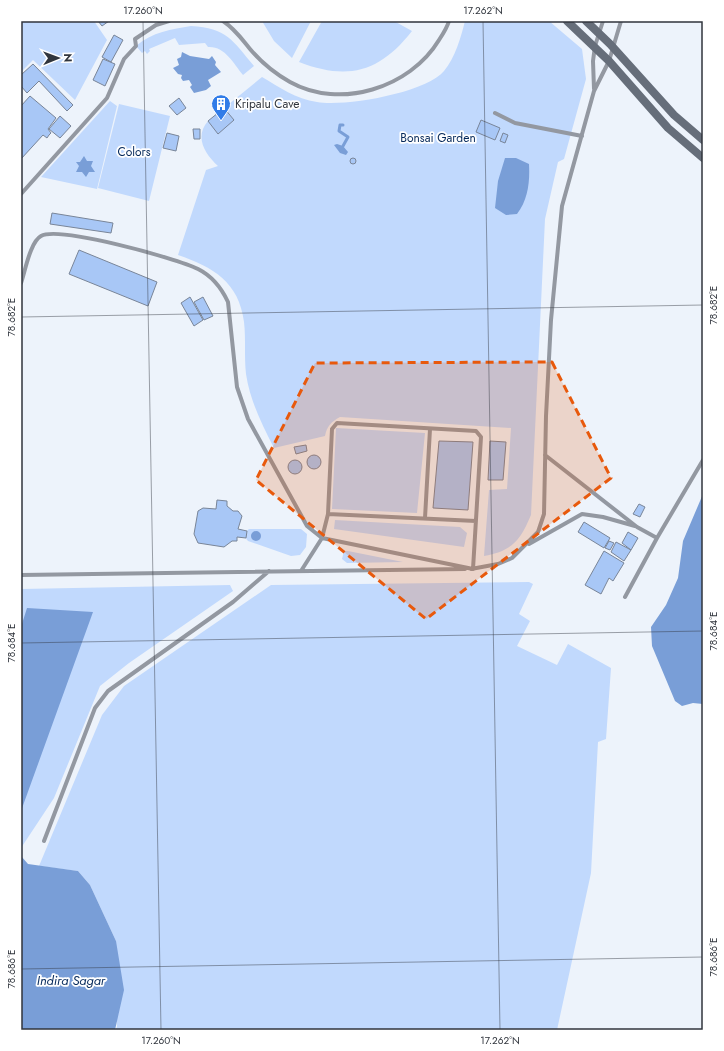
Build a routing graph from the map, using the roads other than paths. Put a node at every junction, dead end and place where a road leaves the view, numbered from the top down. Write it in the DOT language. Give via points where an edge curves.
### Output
graph roads {
  1 [pos="169,21"];
  2 [pos="223,21"];
  3 [pos="449,21"];
  4 [pos="567,21"];
  5 [pos="586,21"];
  6 [pos="603,21"];
  7 [pos="621,21"];
  8 [pos="599,33"];
  9 [pos="595,46"];
  10 [pos="613,48"];
  11 [pos="609,61"];
  12 [pos="594,91"];
  13 [pos="495,113"];
  14 [pos="582,136"];
  15 [pos="703,140"];
  16 [pos="703,158"];
  17 [pos="21,194"];
  18 [pos="21,283"];
  19 [pos="430,429"];
  20 [pos="545,455"];
  21 [pos="703,460"];
  22 [pos="328,514"];
  23 [pos="425,518"];
  24 [pos="476,521"];
  25 [pos="637,527"];
  26 [pos="322,538"];
  27 [pos="657,538"];
  28 [pos="526,546"];
  29 [pos="473,570"];
  30 [pos="270,571"];
  31 [pos="300,571"];
  32 [pos="21,575"];
  33 [pos="624,597"];
  34 [pos="44,841"];
  1 -- 17 [label="lane" via="156,25 135,39 136,46 124,59 107,98"];
  2 -- 3 [label="lane" via="234,28 269,68 291,82 316,91 342,94 368,91 393,82 415,68 434,49"];
  4 -- 9 [label="street"];
  5 -- 8 [label="street"];
  6 -- 8 [label="lane"];
  7 -- 10 [label="lane"];
  8 -- 9 [label="lane"];
  8 -- 10 [label="street"];
  9 -- 11 [label="street"];
  9 -- 12 [label="lane"];
  10 -- 11 [label="lane"];
  10 -- 15 [label="street" via="674,115"];
  11 -- 12 [label="lane"];
  11 -- 16 [label="street" via="668,128"];
  12 -- 14 [label="lane"];
  13 -- 14 [label="lane" via="515,123"];
  14 -- 20 [label="lane" via="562,206 557,244"];
  18 -- 26 [label="lane" via="34,242 40,236 58,233 175,260 198,269 213,280 222,289 228,302 237,387 248,419 307,526"];
  19 -- 22 [label="lane" via="338,423 332,429"];
  19 -- 23 [label="lane"];
  19 -- 24 [label="lane" via="476,431 481,437"];
  20 -- 25 [label="lane"];
  20 -- 28 [label="lane" via="544,514 538,532"];
  21 -- 27 [label="lane"];
  22 -- 23 [label="lane"];
  22 -- 26 [label="lane"];
  23 -- 24 [label="lane"];
  24 -- 29 [label="lane"];
  25 -- 27 [label="lane"];
  25 -- 28 [label="lane" via="582,514"];
  26 -- 29 [label="lane"];
  26 -- 31 [label="lane"];
  27 -- 33 [label="lane"];
  28 -- 29 [label="lane" via="512,558"];
  29 -- 31 [label="lane"];
  30 -- 31 [label="lane"];
  30 -- 32 [label="lane"];
  30 -- 34 [label="lane" via="233,602 108,691 95,708"];
}
